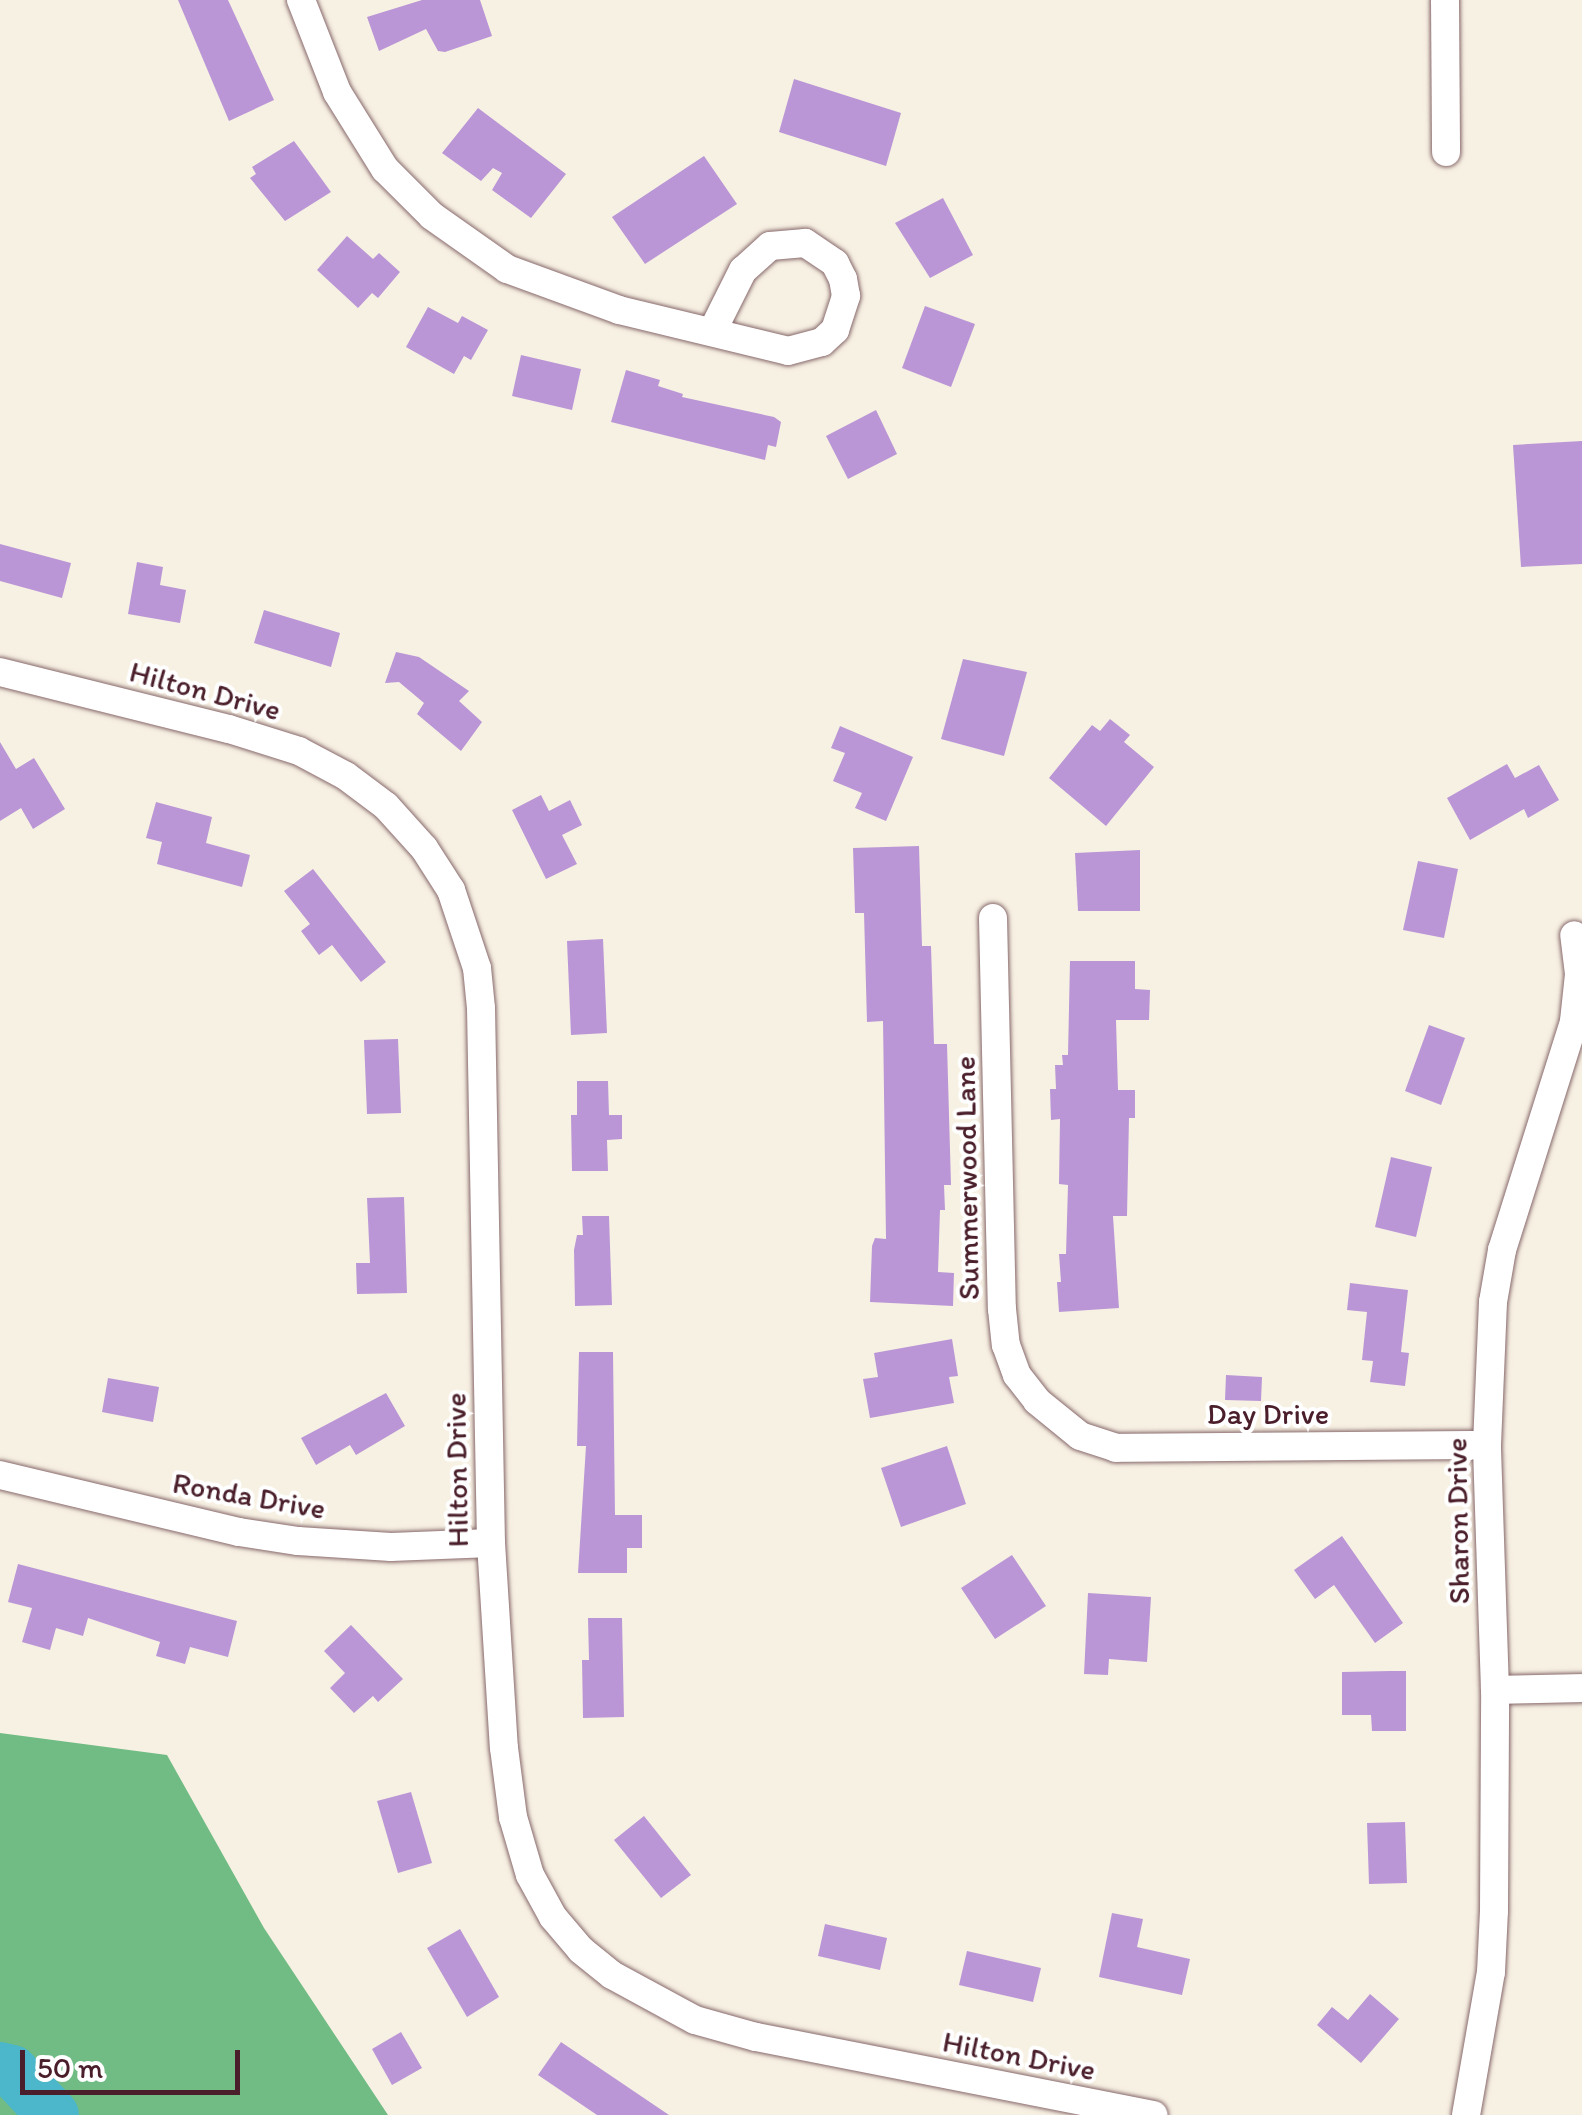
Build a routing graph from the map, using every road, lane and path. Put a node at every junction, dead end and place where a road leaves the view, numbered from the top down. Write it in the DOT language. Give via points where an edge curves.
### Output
graph roads {
  1 [pos="301,0"];
  2 [pos="1445,0"];
  3 [pos="1446,152"];
  4 [pos="712,332"];
  5 [pos="0,672"];
  6 [pos="993,918"];
  7 [pos="1574,935"];
  8 [pos="1057,1420"];
  9 [pos="1487,1445"];
  10 [pos="0,1475"];
  11 [pos="490,1543"];
  12 [pos="1582,1688"];
  13 [pos="1495,1690"];
  14 [pos="1153,2115"];
  15 [pos="1466,2115"];
  1 -- 4 [label="street" via="350,116 385,168 432,216 488,258 539,284"];
  2 -- 3 [label="street"];
  4 -- 4 [label="street" via="788,350 822,342 843,314 843,278 835,263 805,243 770,246 743,270"];
  5 -- 11 [label="street, Hilton Drive" via="299,751 386,806 451,890 478,968 481,1008"];
  6 -- 8 [label="street, Summerwood Lane" via="1006,1345 1017,1375"];
  7 -- 9 [label="street, Sharon Drive" via="1574,1021 1502,1250 1493,1302"];
  8 -- 9 [label="street, Day Drive" via="1116,1448"];
  9 -- 13 [label="street, Sharon Drive"];
  10 -- 11 [label="street, Ronda Drive" via="298,1541 391,1547"];
  11 -- 14 [label="street, Hilton Drive" via="513,1817 530,1875 581,1950 654,2001 696,2020"];
  12 -- 13 [label="street"];
  13 -- 15 [label="street, Sharon Drive" via="1491,1972"];
}
